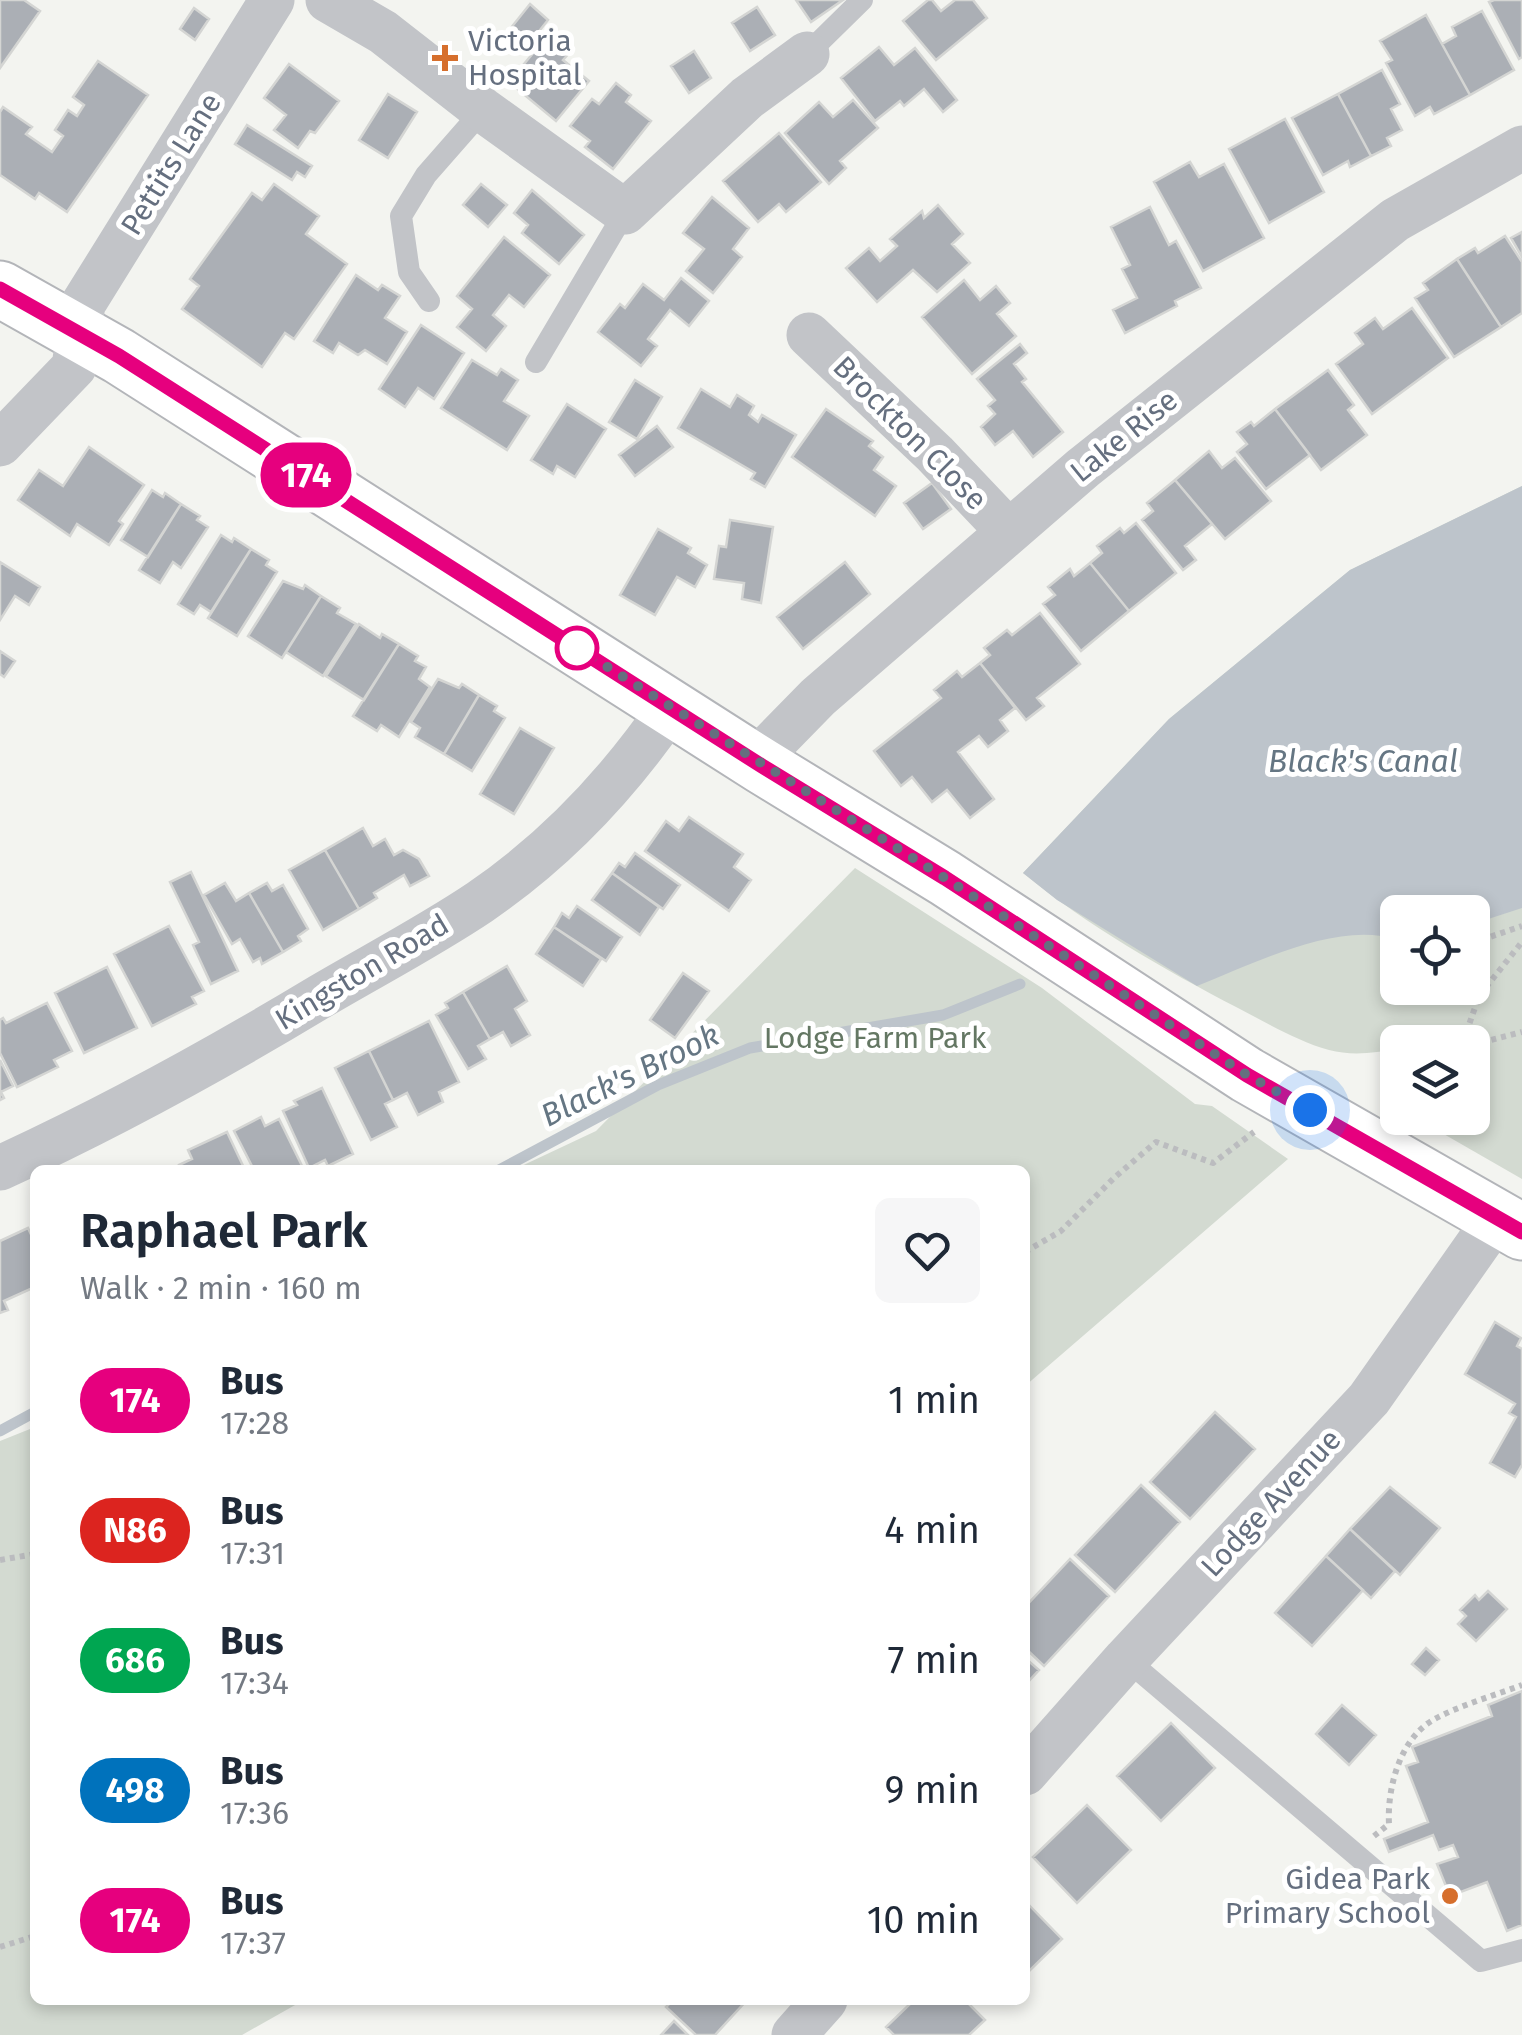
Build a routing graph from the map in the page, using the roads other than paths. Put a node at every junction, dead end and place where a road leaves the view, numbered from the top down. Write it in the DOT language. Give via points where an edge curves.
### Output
graph roads {
  1 [pos="272,0"];
  2 [pos="328,0"];
  3 [pos="862,0"];
  4 [pos="807,54"];
  5 [pos="483,110"];
  6 [pos="1522,148"];
  7 [pos="625,212"];
  8 [pos="0,288"];
  9 [pos="429,301"];
  10 [pos="80,331"];
  11 [pos="810,335"];
  12 [pos="536,362"];
  13 [pos="0,444"];
  14 [pos="1009,532"];
  15 [pos="671,707"];
  16 [pos="762,766"];
  17 [pos="0,1168"];
  18 [pos="1510,1225"];
  19 [pos="1126,1658"];
  20 [pos="1030,1767"];
  21 [pos="1522,1950"];
  22 [pos="820,2005"];
  23 [pos="794,2035"];
  1 -- 10 [label="street, Pettits Lane" via="83,304"];
  2 -- 5 [label="street" via="383,32"];
  3 -- 4 [label="lane"];
  4 -- 7 [label="street" via="746,98"];
  5 -- 7 [label="street"];
  5 -- 9 [label="lane" via="426,175 401,216 409,272"];
  6 -- 14 [label="street, Lake Rise" via="1394,220"];
  7 -- 12 [label="lane"];
  8 -- 10 [label="main road"];
  10 -- 13 [label="street, Pettits Lane" via="74,367"];
  10 -- 15 [label="main road"];
  11 -- 14 [label="street, Brockton Close"];
  14 -- 16 [label="street, Lake Rise" via="818,697 774,743"];
  15 -- 16 [label="main road"];
  15 -- 17 [label="street, Kingston Road" via="599,801 480,902 254,1036 84,1130"];
  16 -- 18 [label="main road" via="1247,1075"];
  18 -- 19 [label="street, Lodge Avenue" via="1369,1399"];
  19 -- 20 [label="street, Lodge Avenue"];
  19 -- 21 [label="lane" via="1481,1961"];
  22 -- 23 [label="street"];
}
